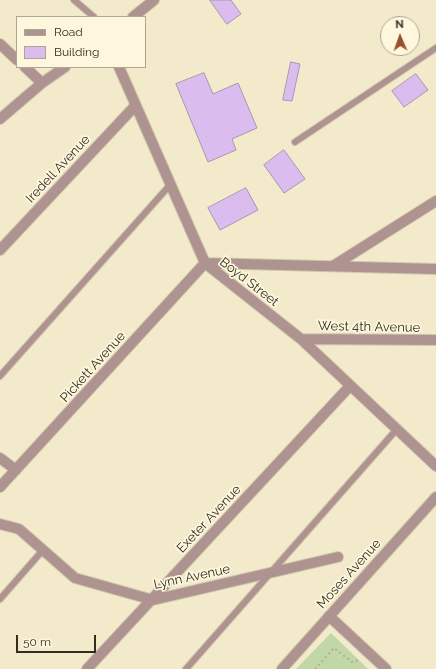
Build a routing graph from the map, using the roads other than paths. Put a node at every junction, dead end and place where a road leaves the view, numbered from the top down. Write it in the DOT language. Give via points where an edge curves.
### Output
graph roads {
  1 [pos="74,0"];
  2 [pos="154,0"];
  3 [pos="93,16"];
  4 [pos="134,16"];
  5 [pos="0,44"];
  6 [pos="436,48"];
  7 [pos="16,59"];
  8 [pos="26,68"];
  9 [pos="64,68"];
  10 [pos="118,68"];
  11 [pos="42,83"];
  12 [pos="135,106"];
  13 [pos="0,119"];
  14 [pos="295,142"];
  15 [pos="170,185"];
  16 [pos="436,201"];
  17 [pos="0,250"];
  18 [pos="205,263"];
  19 [pos="333,266"];
  20 [pos="436,269"];
  21 [pos="301,339"];
  22 [pos="436,340"];
  23 [pos="0,376"];
  24 [pos="350,386"];
  25 [pos="397,429"];
  26 [pos="0,458"];
  27 [pos="436,466"];
  28 [pos="16,470"];
  29 [pos="0,487"];
  30 [pos="436,497"];
  31 [pos="0,524"];
  32 [pos="43,550"];
  33 [pos="338,558"];
  34 [pos="272,572"];
  35 [pos="0,599"];
  36 [pos="153,600"];
  37 [pos="329,616"];
  38 [pos="87,669"];
  39 [pos="186,669"];
  40 [pos="282,669"];
  41 [pos="386,669"];
  1 -- 3 [label="lane"];
  2 -- 4 [label="street"];
  5 -- 7 [label="street"];
  6 -- 14 [label="lane"];
  8 -- 11 [label="street"];
  9 -- 11 [label="street"];
  10 -- 12 [label="street, Boyd Street"];
  11 -- 13 [label="street"];
  12 -- 15 [label="street, Boyd Street"];
  12 -- 17 [label="street, Iredell Avenue"];
  15 -- 18 [label="street, Boyd Street"];
  15 -- 23 [label="lane"];
  16 -- 19 [label="street"];
  18 -- 19 [label="street"];
  18 -- 21 [label="street, Boyd Street"];
  18 -- 28 [label="street, Pickett Avenue"];
  19 -- 20 [label="street"];
  21 -- 22 [label="street, West 4th Avenue"];
  21 -- 24 [label="street, Boyd Street"];
  24 -- 25 [label="street, Boyd Street"];
  24 -- 36 [label="street, Exeter Avenue"];
  25 -- 27 [label="street, Boyd Street"];
  25 -- 34 [label="lane"];
  26 -- 28 [label="street"];
  28 -- 29 [label="street, Pickett Avenue"];
  30 -- 37 [label="street, Moses Avenue"];
  31 -- 32 [label="street, Lynn Avenue" via="19,529"];
  32 -- 35 [label="lane"];
  32 -- 36 [label="street, Lynn Avenue" via="74,578"];
  33 -- 34 [label="street, Lynn Avenue"];
  34 -- 36 [label="street, Lynn Avenue"];
  34 -- 39 [label="lane"];
  36 -- 38 [label="street, Exeter Avenue"];
  37 -- 40 [label="street, Moses Avenue"];
  37 -- 41 [label="street"];
}
